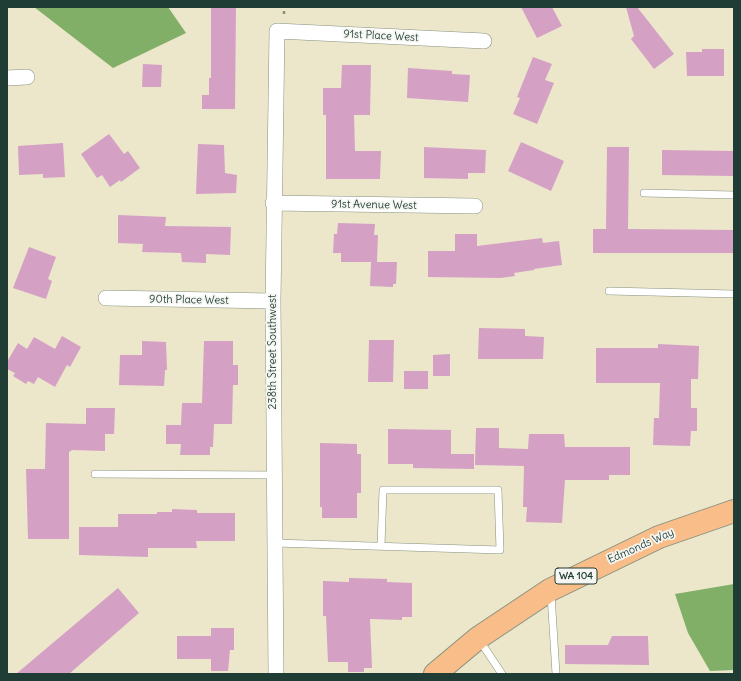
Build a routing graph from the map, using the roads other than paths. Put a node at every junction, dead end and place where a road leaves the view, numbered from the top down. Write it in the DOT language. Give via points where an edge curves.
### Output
graph roads {
  1 [pos="277,31"];
  2 [pos="484,41"];
  3 [pos="27,77"];
  4 [pos="7,78"];
  5 [pos="644,193"];
  6 [pos="734,195"];
  7 [pos="273,203"];
  8 [pos="475,206"];
  9 [pos="609,291"];
  10 [pos="734,294"];
  11 [pos="106,298"];
  12 [pos="273,301"];
  13 [pos="95,474"];
  14 [pos="274,475"];
  15 [pos="734,511"];
  16 [pos="275,543"];
  17 [pos="381,546"];
  18 [pos="550,590"];
  19 [pos="478,638"];
  20 [pos="439,673"];
  21 [pos="276,674"];
  22 [pos="502,674"];
  23 [pos="556,674"];
  1 -- 2 [label="street, 91st Place West"];
  1 -- 7 [label="street, 238th Street Southwest"];
  3 -- 4 [label="street"];
  5 -- 6 [label="lane"];
  7 -- 8 [label="street, 91st Avenue West"];
  7 -- 12 [label="street, 238th Street Southwest"];
  9 -- 10 [label="lane"];
  11 -- 12 [label="street, 90th Place West"];
  12 -- 14 [label="street, 238th Street Southwest"];
  13 -- 14 [label="lane"];
  14 -- 16 [label="street, 238th Street Southwest"];
  15 -- 18 [label="main road, Edmonds Way / WA 104" via="659,537"];
  16 -- 17 [label="lane"];
  16 -- 21 [label="street, 238th Street Southwest"];
  17 -- 17 [label="lane" via="500,550 498,490 383,490"];
  18 -- 19 [label="main road, Edmonds Way / WA 104"];
  18 -- 23 [label="lane"];
  19 -- 20 [label="main road, Edmonds Way / WA 104"];
  19 -- 22 [label="lane"];
}
